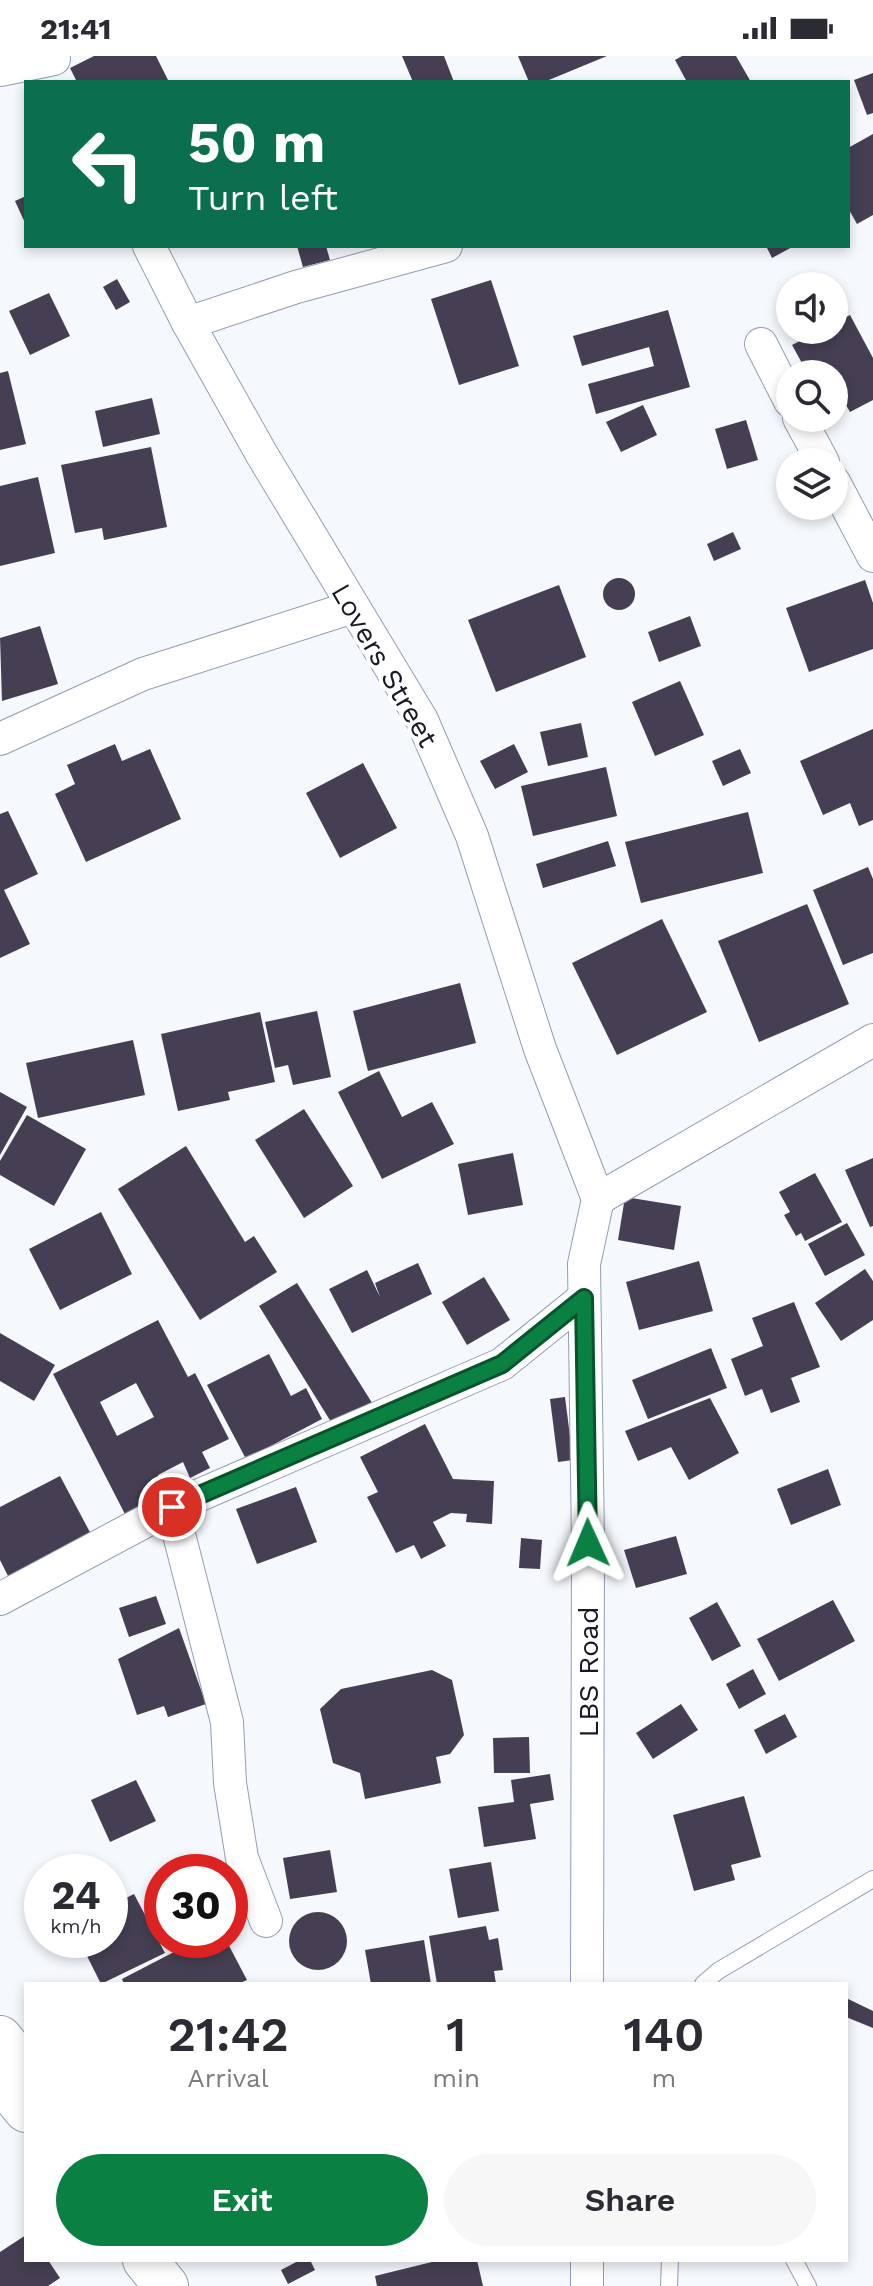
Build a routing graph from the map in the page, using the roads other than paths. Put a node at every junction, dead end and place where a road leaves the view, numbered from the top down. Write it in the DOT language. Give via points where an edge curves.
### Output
graph roads {
  1 [pos="58,66"];
  2 [pos="0,70"];
  3 [pos="150,248"];
  4 [pos="439,248"];
  5 [pos="188,323"];
  6 [pos="761,344"];
  7 [pos="776,373"];
  8 [pos="848,509"];
  9 [pos="873,556"];
  10 [pos="353,607"];
  11 [pos="0,739"];
  12 [pos="873,1040"];
  13 [pos="598,1199"];
  14 [pos="584,1298"];
  15 [pos="172,1507"];
  16 [pos="0,1599"];
  17 [pos="873,1879"];
  18 [pos="266,1921"];
  19 [pos="587,1982"];
  20 [pos="705,1982"];
  21 [pos="0,2038"];
  22 [pos="24,2068"];
  23 [pos="0,2078"];
  24 [pos="24,2108"];
  25 [pos="147,2262"];
  26 [pos="179,2262"];
  27 [pos="587,2262"];
  28 [pos="670,2262"];
  29 [pos="795,2262"];
  30 [pos="166,2286"];
  31 [pos="197,2286"];
  32 [pos="587,2286"];
  33 [pos="669,2286"];
  34 [pos="808,2286"];
  1 -- 2 [label="street"];
  3 -- 5 [label="street, Lovers Street"];
  4 -- 5 [label="street"];
  5 -- 10 [label="street, Lovers Street"];
  6 -- 7 [label="street"];
  8 -- 9 [label="street"];
  10 -- 11 [label="street" via="143,674"];
  10 -- 13 [label="street, Lovers Street" via="422,720 472,836 540,1049"];
  12 -- 13 [label="street"];
  13 -- 14 [label="street, LBS Road" via="584,1264"];
  14 -- 15 [label="street" via="502,1364"];
  14 -- 19 [label="street, LBS Road"];
  15 -- 16 [label="street"];
  15 -- 18 [label="street" via="227,1722 242,1858"];
  17 -- 20 [label="lane"];
  21 -- 22 [label="highway"];
  23 -- 24 [label="highway"];
  25 -- 30 [label="highway"];
  26 -- 31 [label="highway"];
  27 -- 32 [label="street"];
  28 -- 33 [label="lane"];
  29 -- 34 [label="lane"];
}
